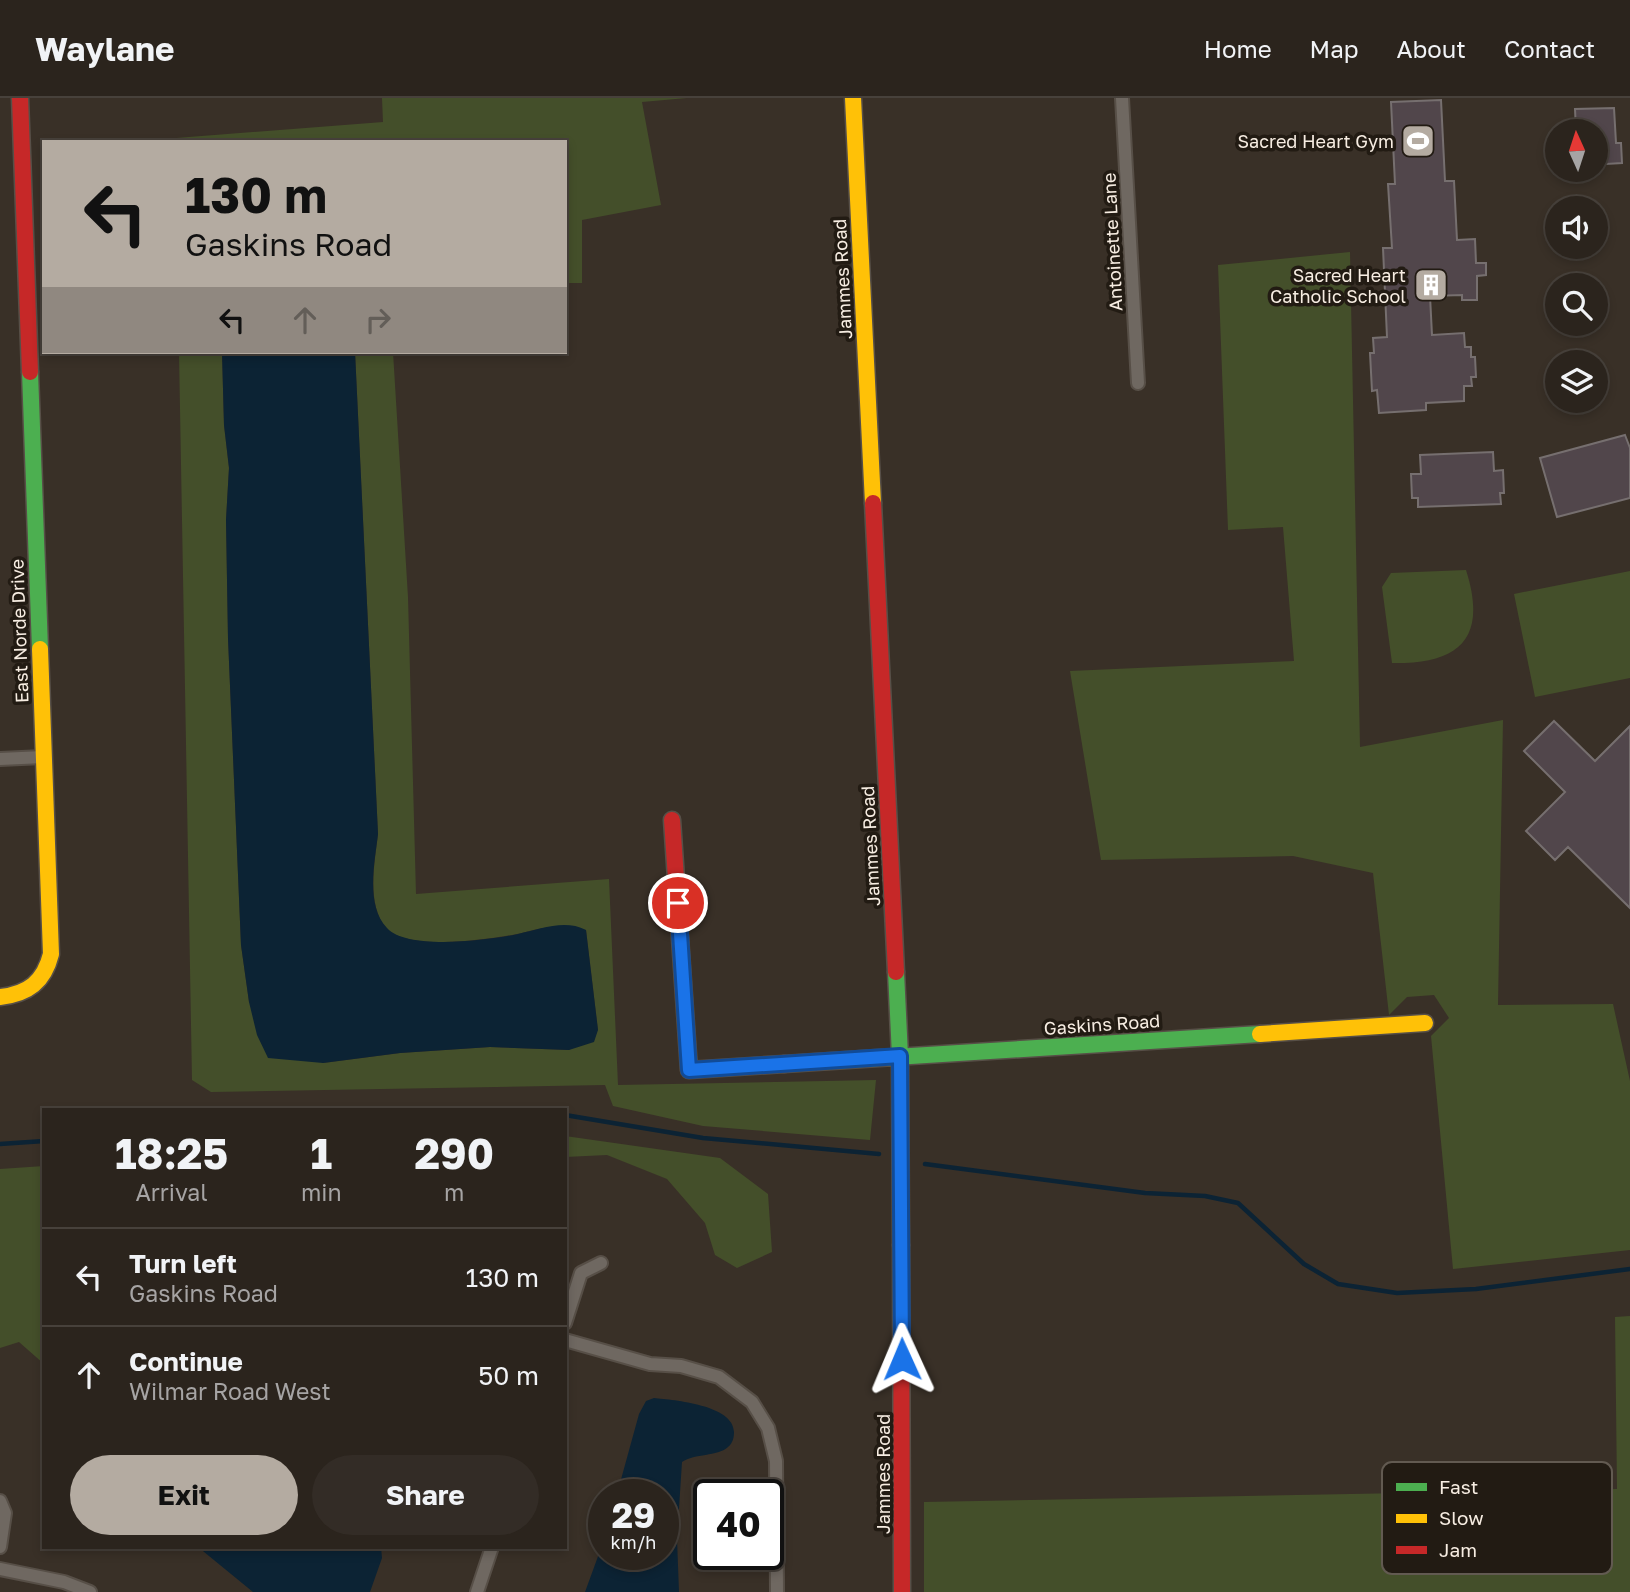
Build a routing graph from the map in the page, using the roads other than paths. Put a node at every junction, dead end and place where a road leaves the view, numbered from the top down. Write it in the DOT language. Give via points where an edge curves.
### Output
graph roads {
  1 [pos="20,98"];
  2 [pos="853,98"];
  3 [pos="1122,98"];
  4 [pos="1138,383"];
  5 [pos="43,757"];
  6 [pos="0,758"];
  7 [pos="672,820"];
  8 [pos="0,997"];
  9 [pos="1425,1023"];
  10 [pos="900,1056"];
  11 [pos="601,1263"];
  12 [pos="567,1317"];
  13 [pos="567,1341"];
  14 [pos="0,1501"];
  15 [pos="0,1547"];
  16 [pos="491,1549"];
  17 [pos="0,1569"];
  18 [pos="90,1592"];
  19 [pos="477,1592"];
  20 [pos="777,1592"];
  21 [pos="902,1592"];
  1 -- 5 [label="street, East Norde Drive"];
  2 -- 10 [label="street, Jammes Road"];
  3 -- 4 [label="street, Antoinette Lane"];
  5 -- 6 [label="street"];
  5 -- 8 [label="street, East Norde Drive" via="51,954 43,979 33,989"];
  7 -- 10 [label="street, Gaskins Road" via="689,1070"];
  9 -- 10 [label="street, Gaskins Road"];
  10 -- 21 [label="street, Jammes Road"];
  11 -- 12 [label="street" via="581,1273"];
  13 -- 20 [label="street" via="719,1377 752,1402 768,1428 776,1461"];
  14 -- 15 [label="street" via="5,1513"];
  16 -- 19 [label="street"];
  17 -- 18 [label="street"];
}
